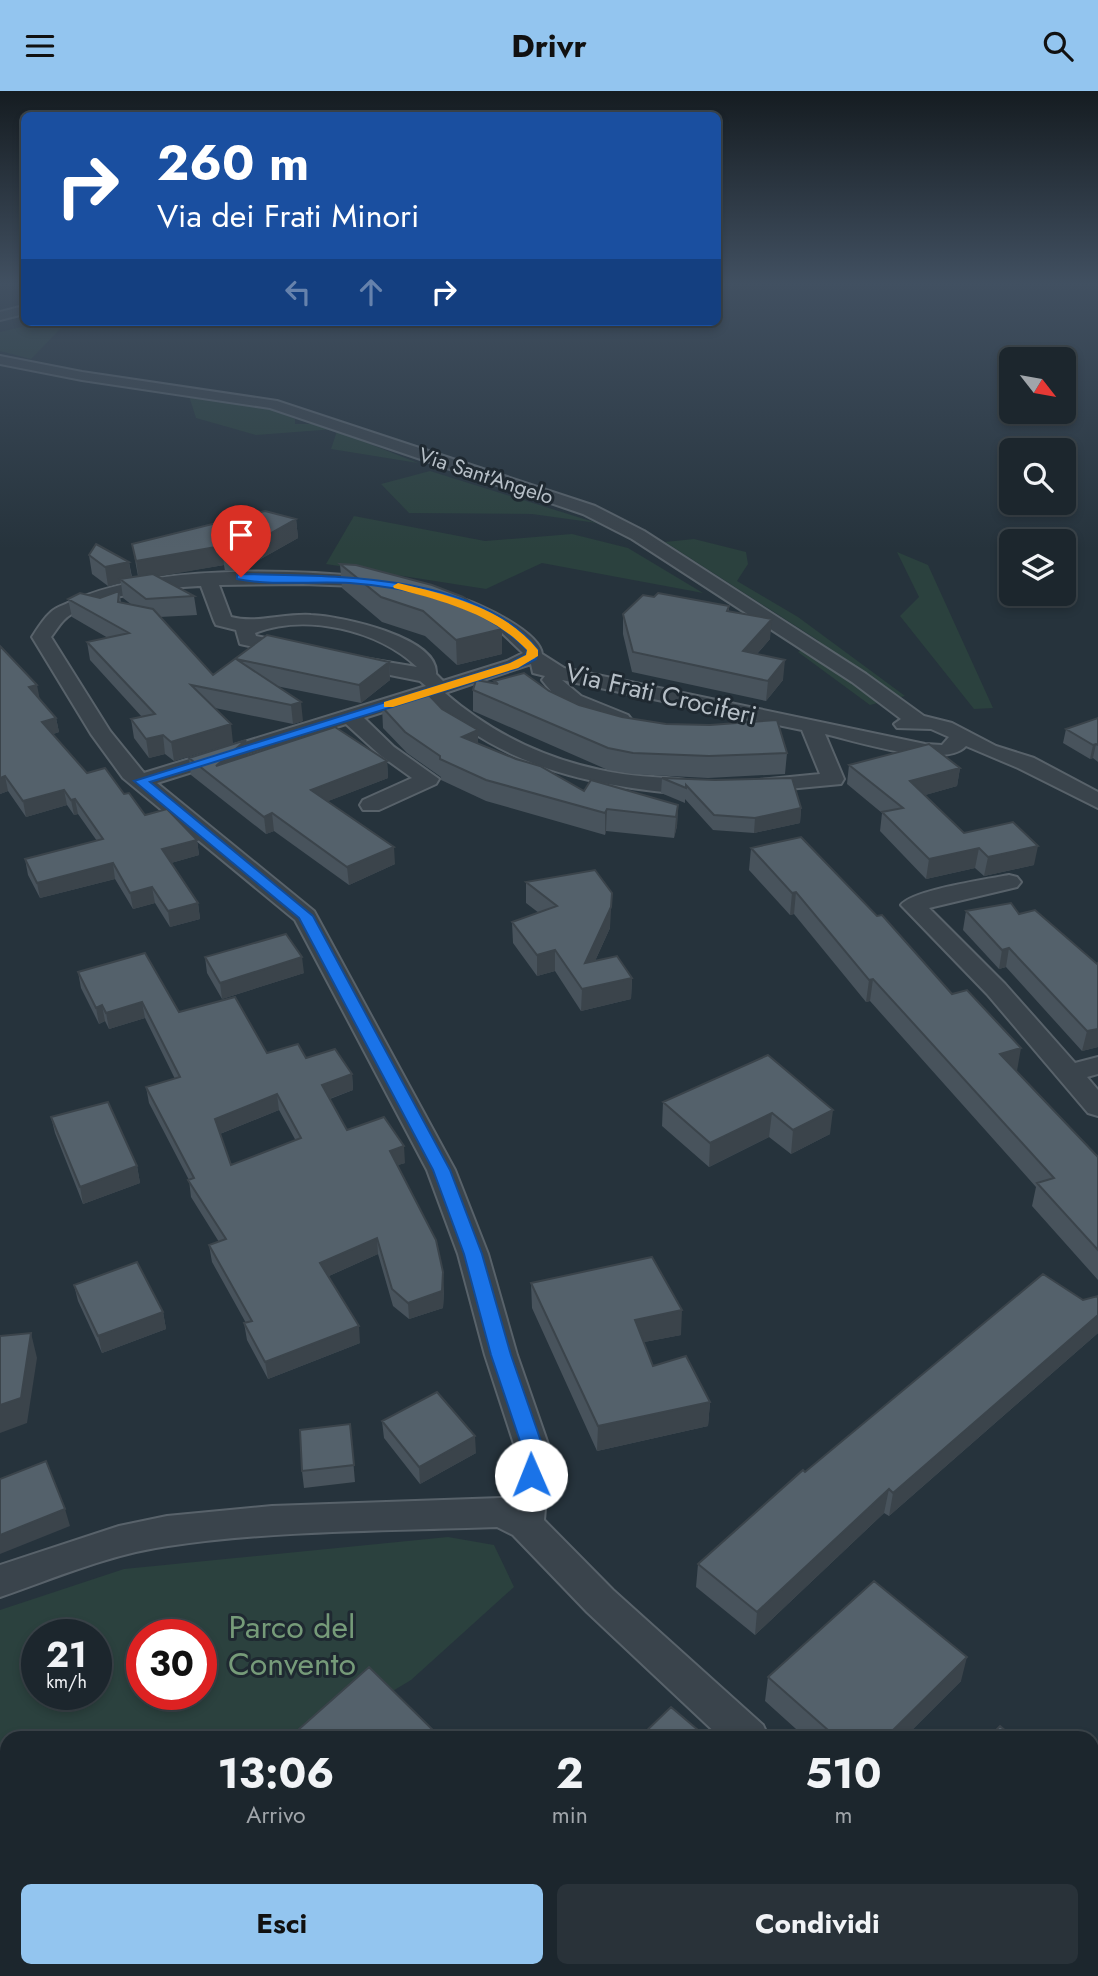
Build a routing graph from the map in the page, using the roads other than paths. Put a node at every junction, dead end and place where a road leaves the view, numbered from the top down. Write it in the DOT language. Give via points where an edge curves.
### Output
graph roads {
  1 [pos="66,373"];
  2 [pos="208,579"];
  3 [pos="390,585"];
  4 [pos="442,597"];
  5 [pos="250,628"];
  6 [pos="306,652"];
  7 [pos="344,660"];
  8 [pos="523,661"];
  9 [pos="558,673"];
  10 [pos="432,685"];
  11 [pos="349,716"];
  12 [pos="775,719"];
  13 [pos="645,724"];
  14 [pos="811,726"];
  15 [pos="732,728"];
  16 [pos="907,730"];
  17 [pos="141,781"];
  18 [pos="1098,801"];
  19 [pos="371,805"];
  20 [pos="1009,882"];
  21 [pos="1098,1065"];
  22 [pos="1069,1073"];
  23 [pos="1098,1107"];
  24 [pos="526,1525"];
  25 [pos="0,1581"];
  26 [pos="741,1731"];
  1 -- 16 [label="street, Via Sant'Angelo" via="272,404 615,521 859,678"];
  2 -- 3 [label="street" via="351,580"];
  2 -- 5 [label="street" via="223,621"];
  2 -- 17 [label="street" via="101,597 59,615 41,637 116,757"];
  4 -- 8 [label="street, Via Frati Crociferi" via="494,619 520,637 533,650"];
  5 -- 6 [label="street" via="245,630 247,640"];
  5 -- 10 [label="street" via="261,622 318,621 371,632 418,654 428,666"];
  7 -- 10 [label="street"];
  8 -- 9 [label="street, Via Frati Crociferi"];
  8 -- 10 [label="street"];
  9 -- 12 [label="street, Via Frati Crociferi"];
  9 -- 13 [label="street" via="552,680 556,687 594,711"];
  10 -- 11 [label="street"];
  10 -- 14 [label="street" via="452,712 492,740 541,760 646,784 727,787 833,779"];
  11 -- 17 [label="street"];
  11 -- 19 [label="street" via="387,751 428,779"];
  12 -- 14 [label="street, Via Frati Crociferi"];
  12 -- 15 [label="street"];
  14 -- 16 [label="street, Via Frati Crociferi" via="839,731"];
  16 -- 18 [label="street, Via Sant'Angelo" via="940,725 952,742 1026,763"];
  17 -- 24 [label="street" via="305,916 441,1170 473,1254 533,1450"];
  20 -- 22 [label="street" via="913,905 996,989"];
  21 -- 22 [label="street"];
  22 -- 23 [label="street"];
  24 -- 25 [label="street" via="501,1512 201,1527 119,1541"];
  24 -- 26 [label="street" via="600,1601"];
}
